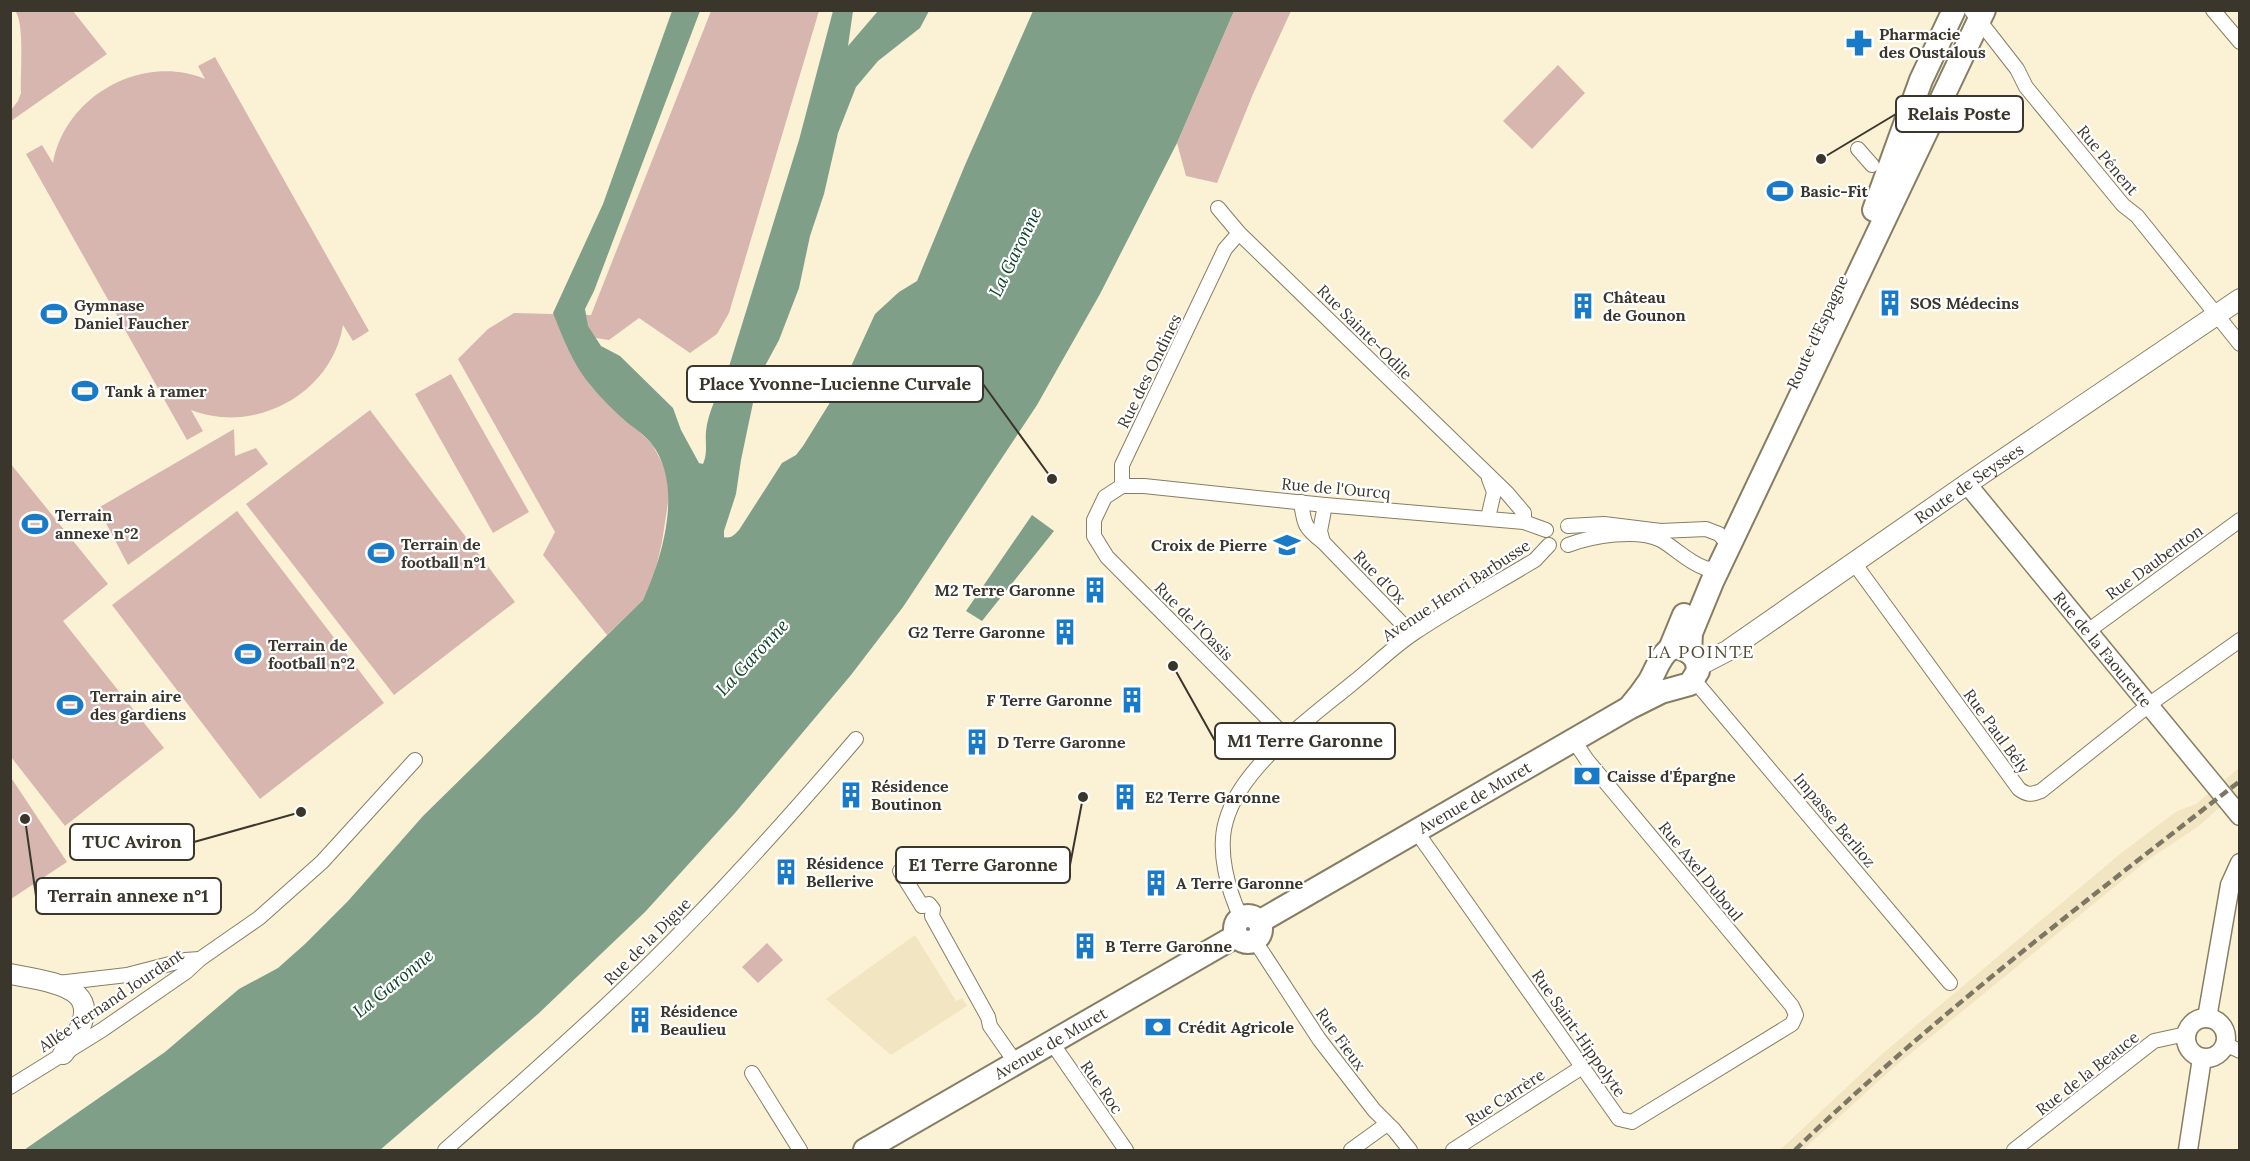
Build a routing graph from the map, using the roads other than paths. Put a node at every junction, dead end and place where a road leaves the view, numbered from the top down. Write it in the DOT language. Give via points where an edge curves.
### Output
graph roads {
  1 [pos="1954,10"];
  2 [pos="2213,10"];
  3 [pos="1978,14"];
  4 [pos="2240,42"];
  5 [pos="1858,149"];
  6 [pos="1872,165"];
  7 [pos="1218,208"];
  8 [pos="1239,233"];
  9 [pos="2240,299"];
  10 [pos="2216,316"];
  11 [pos="2240,344"];
  12 [pos="1490,479"];
  13 [pos="1967,484"];
  14 [pos="1122,486"];
  15 [pos="1301,502"];
  16 [pos="1325,505"];
  17 [pos="1488,518"];
  18 [pos="2240,520"];
  19 [pos="1524,522"];
  20 [pos="1568,526"];
  21 [pos="1546,530"];
  22 [pos="1725,540"];
  23 [pos="1323,542"];
  24 [pos="1568,545"];
  25 [pos="1550,546"];
  26 [pos="1854,563"];
  27 [pos="1712,568"];
  28 [pos="2088,631"];
  29 [pos="1412,634"];
  30 [pos="2240,640"];
  31 [pos="1682,663"];
  32 [pos="2148,705"];
  33 [pos="1629,708"];
  34 [pos="1287,738"];
  35 [pos="856,739"];
  36 [pos="1574,741"];
  37 [pos="415,760"];
  38 [pos="2240,816"];
  39 [pos="1416,831"];
  40 [pos="2240,862"];
  41 [pos="900,871"];
  42 [pos="1248,929"];
  43 [pos="200,959"];
  44 [pos="10,974"];
  45 [pos="58,983"];
  46 [pos="1950,983"];
  47 [pos="2208,1018"];
  48 [pos="1792,1024"];
  49 [pos="2186,1034"];
  50 [pos="1052,1043"];
  51 [pos="2232,1047"];
  52 [pos="63,1054"];
  53 [pos="1011,1056"];
  54 [pos="2202,1058"];
  55 [pos="1576,1071"];
  56 [pos="752,1073"];
  57 [pos="10,1087"];
  58 [pos="1387,1124"];
  59 [pos="446,1150"];
  60 [pos="800,1150"];
  61 [pos="865,1150"];
  62 [pos="1126,1150"];
  63 [pos="1351,1150"];
  64 [pos="1410,1150"];
  65 [pos="1453,1150"];
  66 [pos="2014,1150"];
  67 [pos="2188,1150"];
  1 -- 22 [label="main road, Route d'Espagne" via="1921,80 1881,195"];
  2 -- 4 [label="street"];
  3 -- 10 [label="street, Rue Pénent" via="2026,87 2122,205 2138,216"];
  3 -- 22 [label="main road, Route d'Espagne"];
  5 -- 6 [label="street"];
  7 -- 8 [label="street, Rue Sainte-Odile"];
  8 -- 12 [label="street, Rue Sainte-Odile"];
  8 -- 14 [label="street, Rue des Ondines" via="1225,249 1122,465"];
  9 -- 10 [label="main road, Route de Seysses"];
  10 -- 11 [label="street, Rue Pénent"];
  10 -- 13 [label="main road, Route de Seysses"];
  12 -- 17 [label="street" via="1494,492"];
  12 -- 19 [label="street, Rue Sainte-Odile" via="1524,513"];
  13 -- 26 [label="main road, Route de Seysses"];
  13 -- 28 [label="street, Rue de la Faourette"];
  14 -- 15 [label="street, Rue de l'Ourcq"];
  14 -- 34 [label="street, Rue de l'Oasis" via="1105,497 1095,520 1094,537 1107,557"];
  15 -- 16 [label="street, Rue de l'Ourcq"];
  15 -- 23 [label="street, Rue d'Ox" via="1307,530"];
  16 -- 17 [label="street, Rue de l'Ourcq"];
  16 -- 23 [label="street" via="1320,531"];
  17 -- 19 [label="street, Rue de l'Ourcq"];
  18 -- 28 [label="street, Rue Daubenton"];
  19 -- 21 [label="street, Rue de l'Ourcq"];
  20 -- 21 [label="street" via="1556,522"];
  20 -- 22 [label="street" via="1706,529"];
  20 -- 24 [label="street" via="1572,534"];
  21 -- 25 [label="street"];
  22 -- 27 [label="main road, Route d'Espagne"];
  23 -- 29 [label="street, Rue d'Ox"];
  24 -- 25 [label="street"];
  24 -- 27 [label="street" via="1599,536 1640,535 1659,539"];
  25 -- 29 [label="street, Avenue Henri Barbusse" via="1535,560"];
  26 -- 31 [label="main road, Route de Seysses" via="1721,655"];
  26 -- 32 [label="street, Rue Paul Bély" via="2025,794 2041,791"];
  27 -- 31 [label="main road, Route d'Espagne"];
  28 -- 32 [label="street, Rue de la Faourette"];
  29 -- 34 [label="street, Avenue Henri Barbusse"];
  30 -- 32 [label="street"];
  31 -- 33 [label="main road, Avenue de Muret" via="1650,680"];
  31 -- 33 [label="main road, Avenue de Muret" via="1661,680 1673,688"];
  31 -- 46 [label="street, Impasse Berlioz"];
  32 -- 38 [label="street, Rue de la Faourette"];
  33 -- 36 [label="main road, Avenue de Muret"];
  34 -- 42 [label="street, Avenue Henri Barbusse" via="1244,783 1225,822 1227,877 1234,903"];
  35 -- 59 [label="street, Rue de la Digue" via="733,879 618,995"];
  36 -- 39 [label="main road, Avenue de Muret"];
  36 -- 48 [label="street, Rue Axel Duboul" via="1792,1006 1796,1016"];
  37 -- 43 [label="street, Allée Fernand Jourdant" via="322,862 258,918"];
  39 -- 42 [label="main road, Avenue de Muret"];
  39 -- 48 [label="street, Rue Saint-Hippolyte" via="1619,1119 1632,1122"];
  40 -- 47 [label="street" via="2230,885"];
  41 -- 53 [label="street" via="922,906 929,904 933,909 932,916 988,1017 996,1023"];
  42 -- 50 [label="main road, Avenue de Muret"];
  42 -- 58 [label="street, Rue Fieux" via="1319,1039"];
  43 -- 45 [label="street, Allée Fernand Jourdant" via="127,975"];
  43 -- 52 [label="street, Allée Fernand Jourdant"];
  44 -- 45 [label="main road"];
  45 -- 52 [label="main road" via="73,991 85,1009 80,1030"];
  47 -- 49 [label="street" via="2197,1020"];
  47 -- 51 [label="street" via="2223,1027"];
  49 -- 54 [label="street" via="2191,1052"];
  49 -- 66 [label="street, Rue de la Beauce" via="2154,1041"];
  50 -- 53 [label="main road, Avenue de Muret"];
  50 -- 62 [label="street, Rue Roc"];
  51 -- 54 [label="street"];
  52 -- 57 [label="street, Allée Fernand Jourdant"];
  53 -- 61 [label="main road, Avenue de Muret"];
  54 -- 67 [label="street"];
  55 -- 65 [label="street, Rue Carrère"];
  56 -- 60 [label="street"];
  58 -- 63 [label="street"];
  58 -- 64 [label="street, Rue Fieux"];
}
